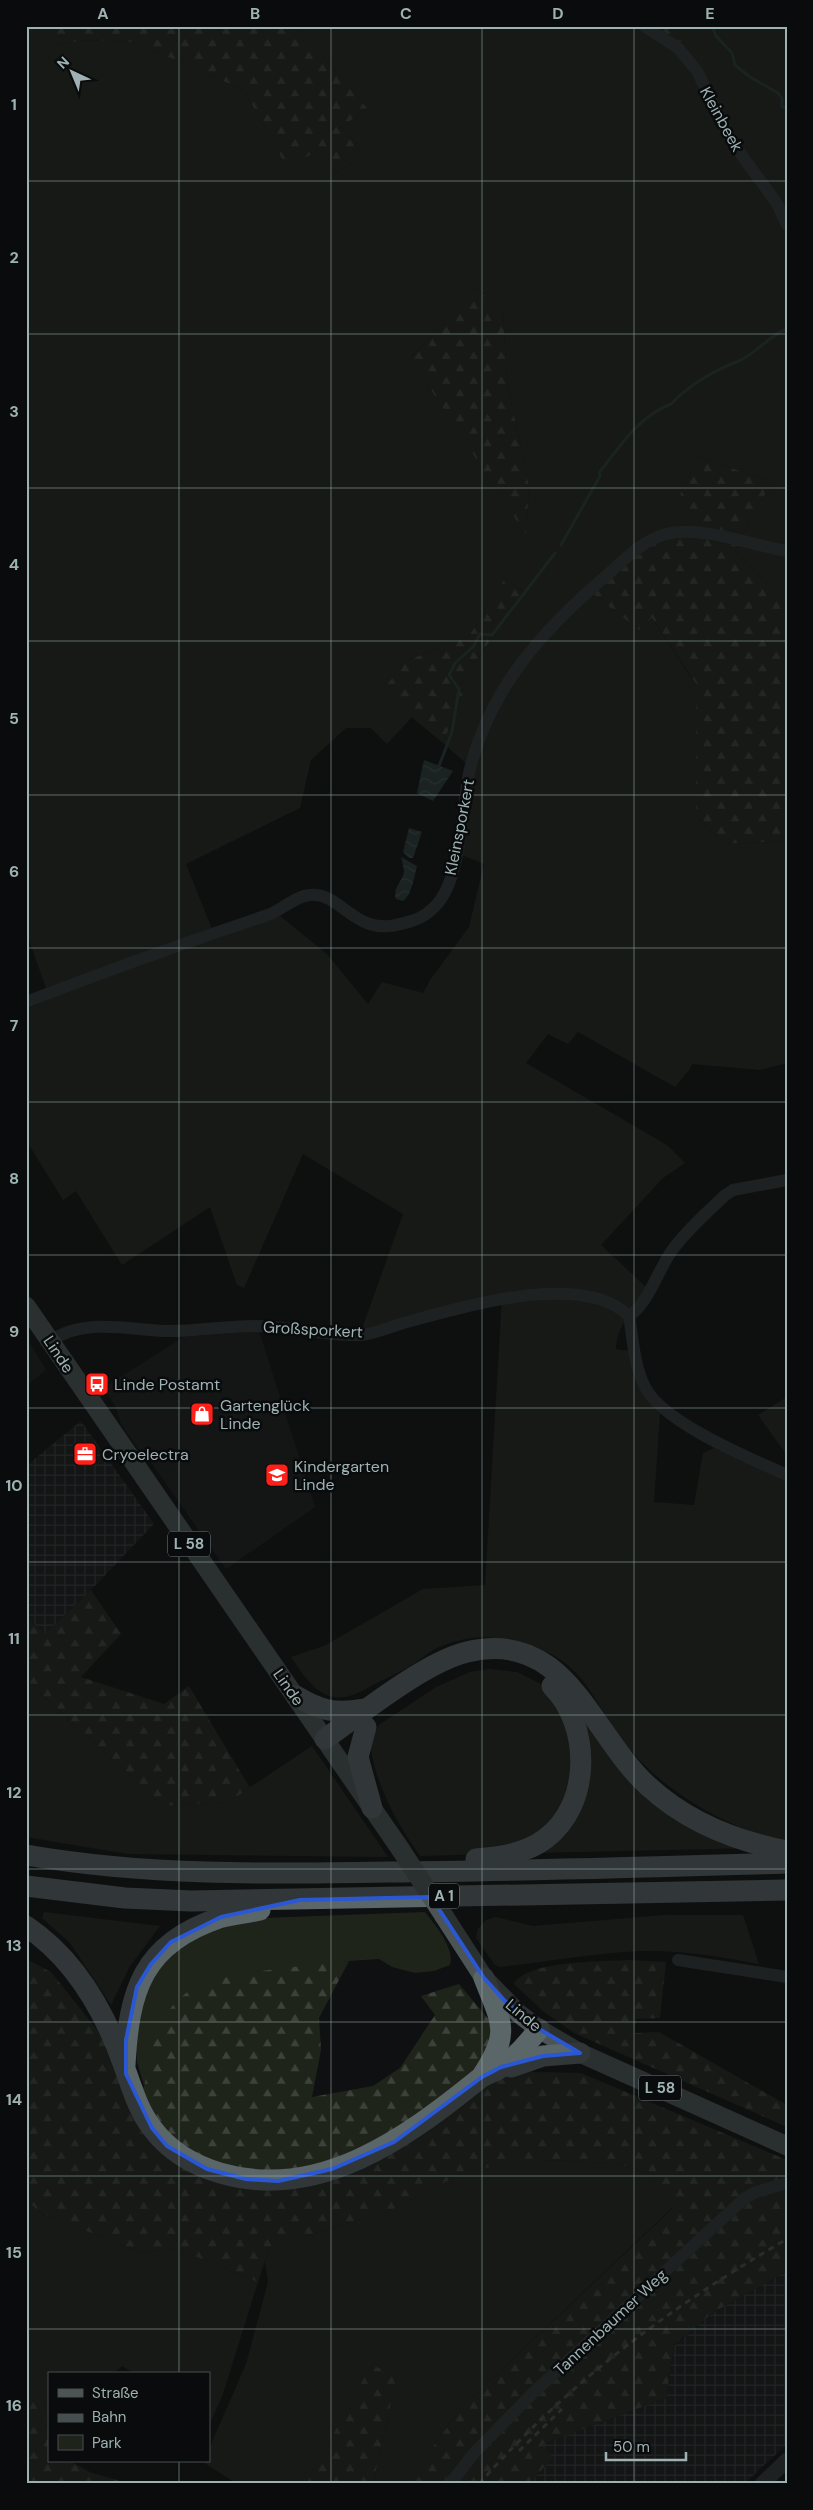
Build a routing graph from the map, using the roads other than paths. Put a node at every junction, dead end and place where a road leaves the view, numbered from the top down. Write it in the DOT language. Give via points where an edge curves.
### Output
graph roads {
  1 [pos="644,26"];
  2 [pos="787,225"];
  3 [pos="787,551"];
  4 [pos="26,1002"];
  5 [pos="787,1180"];
  6 [pos="26,1306"];
  7 [pos="629,1316"];
  8 [pos="50,1341"];
  9 [pos="787,1475"];
  10 [pos="296,1696"];
  11 [pos="368,1717"];
  12 [pos="329,1745"];
  13 [pos="372,1808"];
  14 [pos="787,1851"];
  15 [pos="26,1855"];
  16 [pos="787,1863"];
  17 [pos="437,1872"];
  18 [pos="26,1886"];
  19 [pos="787,1890"];
  20 [pos="300,1900"];
  21 [pos="26,1926"];
  22 [pos="678,1960"];
  23 [pos="787,1977"];
  24 [pos="484,1978"];
  25 [pos="535,2026"];
  26 [pos="576,2050"];
  27 [pos="124,2068"];
  28 [pos="492,2068"];
  29 [pos="787,2146"];
  30 [pos="787,2183"];
  31 [pos="787,2460"];
  32 [pos="450,2484"];
  33 [pos="762,2484"];
  1 -- 2 [label="street, Kleinbeek" via="678,48 697,71 732,142 776,202"];
  3 -- 4 [label="street, Kleinsporkert" via="701,532 666,534 634,552 558,619 518,664 485,722 470,768 464,822 449,884 433,909 422,917 396,926 374,926 330,901 312,895 274,913 172,946"];
  5 -- 7 [label="street" via="733,1190 724,1196 673,1248 637,1311"];
  6 -- 8 [label="main road, Linde / L 58"];
  7 -- 8 [label="street, Großsporkert" via="594,1297 548,1295 491,1301 360,1335 254,1326 178,1331 92,1326 66,1331"];
  7 -- 9 [label="street" via="639,1372 645,1389 659,1404 700,1435"];
  8 -- 10 [label="main road, Linde / L 58"];
  10 -- 11 [label="highway" via="313,1706"];
  10 -- 12 [label="main road, Linde / L 58"];
  11 -- 12 [label="highway"];
  11 -- 13 [label="highway" via="358,1757"];
  11 -- 14 [label="highway" via="449,1659 484,1649 517,1652 560,1674 630,1768 668,1803 724,1834"];
  11 -- 17 [label="highway" via="437,1680 480,1664 512,1664 526,1669 550,1684 568,1705 578,1737 580,1764 574,1798 557,1828 526,1850 475,1860"];
  12 -- 13 [label="main road, Linde / L 58"];
  13 -- 24 [label="main road, Linde / L 58, bridge"];
  15 -- 17 [label="highway, A 1" via="187,1873"];
  16 -- 17 [label="highway, A 1"];
  18 -- 20 [label="highway, A 1" via="125,1898"];
  19 -- 20 [label="highway, A 1"];
  20 -- 27 [label="highway" via="221,1918 197,1926 171,1942 151,1964 137,1987 129,2012"];
  21 -- 27 [label="highway" via="53,1947 87,1989 105,2020"];
  22 -- 23 [label="street"];
  24 -- 25 [label="main road, Linde / L 58"];
  24 -- 28 [label="highway" via="501,2022 501,2038"];
  25 -- 26 [label="main road, Linde / L 58"];
  25 -- 28 [label="highway"];
  26 -- 28 [label="highway" via="525,2060 514,2067"];
  26 -- 29 [label="main road, L 58"];
  27 -- 28 [label="highway" via="139,2108 168,2146 207,2169 246,2179 278,2181 332,2169 394,2142 426,2122"];
  30 -- 32 [label="street, Tannenbaumer Weg" via="756,2192 738,2204 534,2392 475,2452"];
  31 -- 33 [label="street"];
}
